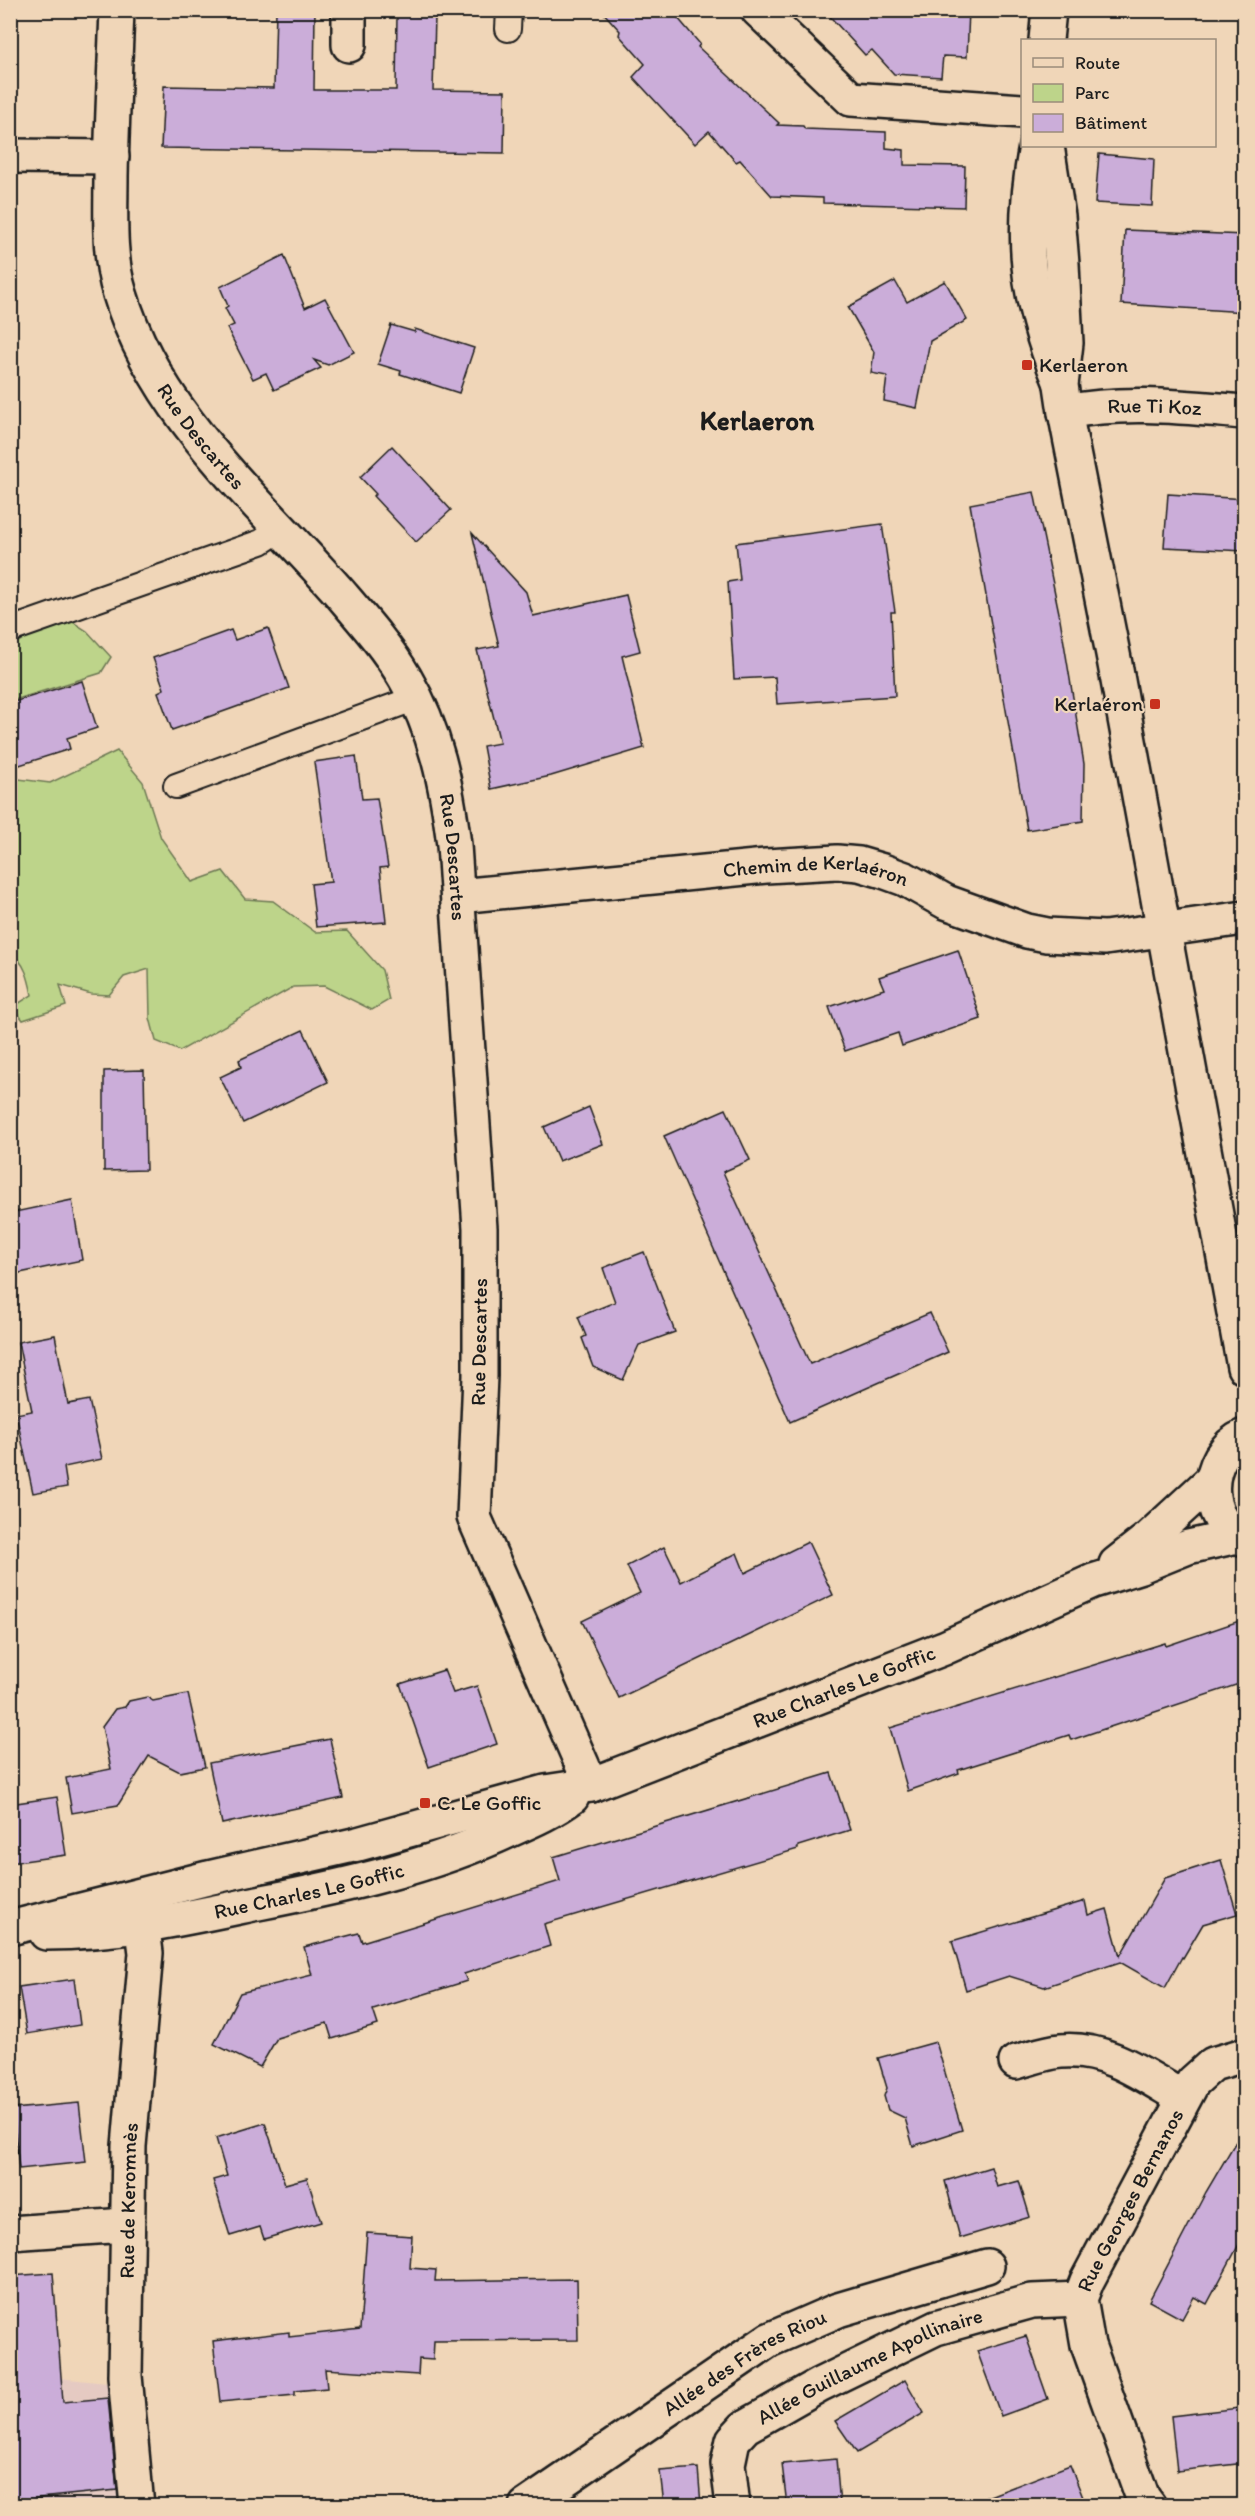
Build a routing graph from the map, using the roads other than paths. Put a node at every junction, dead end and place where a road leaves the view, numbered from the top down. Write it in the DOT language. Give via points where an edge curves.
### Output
graph roads {
  1 [pos="117,10"];
  2 [pos="349,10"];
  3 [pos="758,10"];
  4 [pos="1048,10"];
  5 [pos="1047,39"];
  6 [pos="349,45"];
  7 [pos="1021,111"];
  8 [pos="1036,147"];
  9 [pos="1047,147"];
  10 [pos="10,156"];
  11 [pos="112,157"];
  12 [pos="1063,399"];
  13 [pos="1245,412"];
  14 [pos="281,529"];
  15 [pos="10,630"];
  16 [pos="416,698"];
  17 [pos="176,786"];
  18 [pos="458,896"];
  19 [pos="1245,918"];
  20 [pos="1162,931"];
  21 [pos="1245,1367"];
  22 [pos="1245,1436"];
  23 [pos="1212,1480"];
  24 [pos="1241,1538"];
  25 [pos="1093,1581"];
  26 [pos="591,1785"];
  27 [pos="141,1912"];
  28 [pos="10,1928"];
  29 [pos="10,1933"];
  30 [pos="1245,2055"];
  31 [pos="1016,2062"];
  32 [pos="1183,2098"];
  33 [pos="126,2224"];
  34 [pos="10,2233"];
  35 [pos="987,2266"];
  36 [pos="1080,2299"];
  37 [pos="137,2505"];
  38 [pos="525,2505"];
  39 [pos="733,2505"];
  40 [pos="1149,2505"];
  1 -- 11 [label="street, Rue Descartes"];
  2 -- 6 [label="street"];
  3 -- 7 [label="street" via="851,99"];
  4 -- 5 [label="street"];
  8 -- 12 [label="street" via="1027,203 1028,270 1036,316"];
  9 -- 12 [label="street" via="1058,216 1065,321"];
  10 -- 11 [label="street"];
  11 -- 14 [label="street, Rue Descartes" via="114,264 136,339 181,415"];
  12 -- 13 [label="street, Rue Ti Koz" via="1093,406 1139,404"];
  12 -- 20 [label="street"];
  14 -- 15 [label="lane" via="261,542"];
  14 -- 16 [label="street, Rue Descartes" via="364,622"];
  16 -- 17 [label="lane"];
  16 -- 18 [label="street, Rue Descartes" via="436,746 449,802"];
  18 -- 20 [label="street, Chemin de Kerlaéron" via="837,862 883,871 946,902 1027,931 1072,938"];
  18 -- 26 [label="street, Rue Descartes" via="480,1228 481,1364 474,1517"];
  19 -- 20 [label="street, Chemin de Kerlaéron"];
  20 -- 21 [label="street"];
  22 -- 23 [label="street" via="1229,1446"];
  23 -- 24 [label="street" via="1213,1502 1220,1516"];
  23 -- 25 [label="street, Rue Charles Le Goffic" via="1149,1539"];
  24 -- 25 [label="street, Rue Charles Le Goffic" via="1188,1547"];
  25 -- 26 [label="street, Rue Charles Le Goffic" via="944,1648"];
  26 -- 27 [label="street, Rue Charles Le Goffic" via="545,1792 358,1844"];
  27 -- 28 [label="street, Rue Charles Le Goffic"];
  27 -- 29 [label="street, Rue Charles Le Goffic" via="79,1933"];
  27 -- 33 [label="street, Rue de Keromnès" via="146,1953"];
  30 -- 32 [label="street, Rue Georges Bernanos" via="1213,2064 1193,2082"];
  31 -- 32 [label="street, Rue Georges Bernanos" via="1058,2051 1101,2054"];
  32 -- 36 [label="street, Rue Georges Bernanos"];
  33 -- 34 [label="street"];
  33 -- 37 [label="street, Rue de Keromnès" via="125,2376"];
  35 -- 38 [label="street, Allée des Frères Riou" via="838,2310 769,2340"];
  36 -- 39 [label="street, Allée Guillaume Apollinaire" via="1032,2301 936,2328 819,2385 745,2427 733,2440 728,2463"];
  36 -- 40 [label="street, Rue Georges Bernanos" via="1088,2345 1143,2498"];
}
